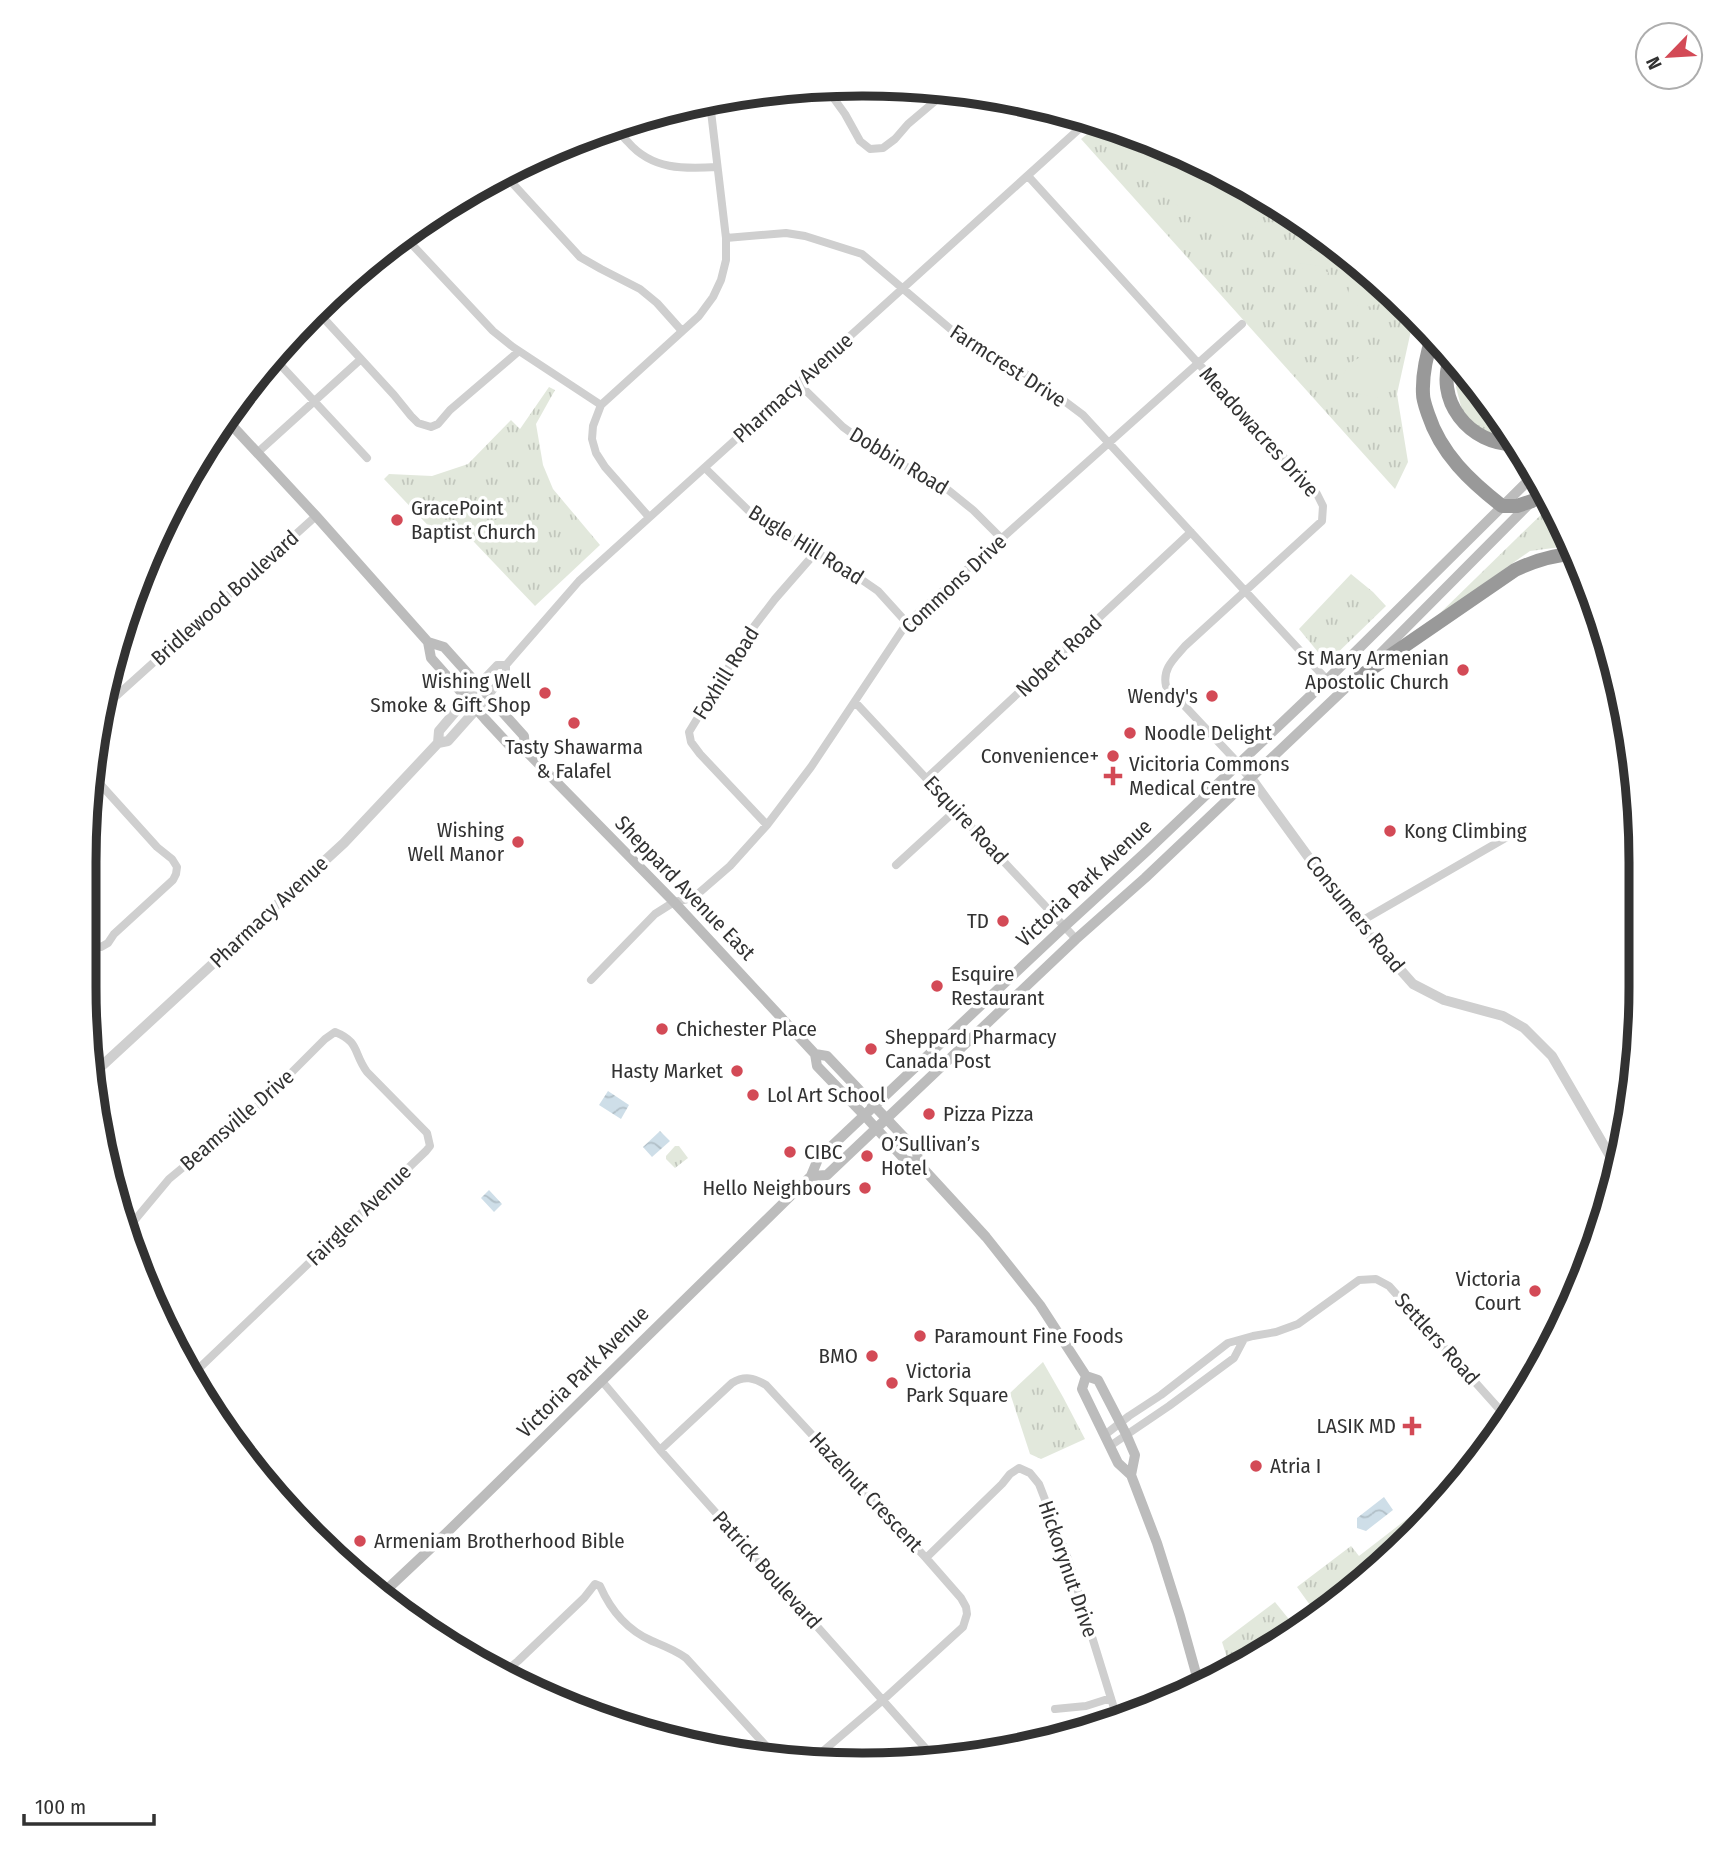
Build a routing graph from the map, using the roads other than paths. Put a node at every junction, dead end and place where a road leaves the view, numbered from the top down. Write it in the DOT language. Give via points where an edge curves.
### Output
graph roads {
  1 [pos="833,97"];
  2 [pos="936,100"];
  3 [pos="711,111"];
  4 [pos="1080,128"];
  5 [pos="622,135"];
  6 [pos="717,167"];
  7 [pos="1028,176"];
  8 [pos="511,182"];
  9 [pos="726,238"];
  10 [pos="411,244"];
  11 [pos="903,288"];
  12 [pos="324,318"];
  13 [pos="1242,324"];
  14 [pos="682,331"];
  15 [pos="1429,346"];
  16 [pos="519,351"];
  17 [pos="361,359"];
  18 [pos="1198,363"];
  19 [pos="280,364"];
  20 [pos="1447,367"];
  21 [pos="798,383"];
  22 [pos="314,401"];
  23 [pos="601,405"];
  24 [pos="233,426"];
  25 [pos="1109,443"];
  26 [pos="1504,443"];
  27 [pos="257,453"];
  28 [pos="367,458"];
  29 [pos="705,468"];
  30 [pos="1527,481"];
  31 [pos="1536,497"];
  32 [pos="1532,501"];
  33 [pos="1502,506"];
  34 [pos="316,516"];
  35 [pos="649,517"];
  36 [pos="1191,533"];
  37 [pos="1002,538"];
  38 [pos="816,551"];
  39 [pos="1563,554"];
  40 [pos="1246,592"];
  41 [pos="907,623"];
  42 [pos="428,642"];
  43 [pos="506,665"];
  44 [pos="1327,680"];
  45 [pos="1352,682"];
  46 [pos="477,686"];
  47 [pos="488,696"];
  48 [pos="114,698"];
  49 [pos="466,698"];
  50 [pos="855,702"];
  51 [pos="477,710"];
  52 [pos="438,743"];
  53 [pos="525,750"];
  54 [pos="1238,763"];
  55 [pos="927,778"];
  56 [pos="1251,778"];
  57 [pos="101,785"];
  58 [pos="955,811"];
  59 [pos="767,825"];
  60 [pos="1521,829"];
  61 [pos="896,865"];
  62 [pos="674,902"];
  63 [pos="1358,923"];
  64 [pos="1065,926"];
  65 [pos="1076,939"];
  66 [pos="96,946"];
  67 [pos="591,980"];
  68 [pos="352,1041"];
  69 [pos="815,1054"];
  70 [pos="101,1067"];
  71 [pos="874,1105"];
  72 [pos="864,1115"];
  73 [pos="887,1118"];
  74 [pos="877,1129"];
  75 [pos="1610,1155"];
  76 [pos="918,1163"];
  77 [pos="811,1176"];
  78 [pos="133,1222"];
  79 [pos="1244,1339"];
  80 [pos="198,1369"];
  81 [pos="1086,1376"];
  82 [pos="601,1380"];
  83 [pos="1501,1411"];
  84 [pos="1121,1422"];
  85 [pos="1106,1434"];
  86 [pos="1126,1434"];
  87 [pos="1110,1446"];
  88 [pos="660,1450"];
  89 [pos="1131,1475"];
  90 [pos="926,1558"];
  91 [pos="389,1588"];
  92 [pos="511,1667"];
  93 [pos="1197,1676"];
  94 [pos="1111,1698"];
  95 [pos="883,1700"];
  96 [pos="1055,1709"];
  97 [pos="1115,1710"];
  98 [pos="766,1746"];
  99 [pos="927,1750"];
  100 [pos="823,1751"];
  1 -- 2 [label="street" via="870,149 883,148"];
  3 -- 6 [label="street"];
  4 -- 7 [label="street, Pharmacy Avenue"];
  5 -- 6 [label="street" via="648,159 680,169"];
  6 -- 9 [label="street"];
  7 -- 11 [label="street, Pharmacy Avenue"];
  7 -- 18 [label="street, Meadowacres Drive"];
  8 -- 14 [label="street" via="580,257 640,289"];
  9 -- 11 [label="street, Farmcrest Drive" via="778,232 805,236 862,254"];
  9 -- 14 [label="street" via="726,260 713,298"];
  10 -- 16 [label="street" via="483,323"];
  11 -- 21 [label="street, Pharmacy Avenue"];
  11 -- 25 [label="street, Farmcrest Drive" via="974,349 1024,373 1083,415"];
  12 -- 17 [label="street"];
  13 -- 18 [label="street, Commons Drive"];
  14 -- 23 [label="street"];
  15 -- 33 [label="highway" via="1422,395 1433,428 1446,452 1472,482"];
  16 -- 17 [label="street" via="431,427 418,423"];
  16 -- 23 [label="street"];
  17 -- 22 [label="street"];
  18 -- 25 [label="street, Commons Drive"];
  18 -- 40 [label="street, Meadowacres Drive" via="1324,506 1322,521"];
  19 -- 22 [label="street"];
  20 -- 26 [label="highway" via="1446,384 1459,418 1474,433"];
  21 -- 29 [label="street, Pharmacy Avenue"];
  21 -- 37 [label="street, Dobbin Road" via="843,427 947,489"];
  22 -- 27 [label="street"];
  22 -- 28 [label="street"];
  23 -- 35 [label="street" via="593,426 596,453"];
  24 -- 27 [label="main road, Sheppard Avenue East"];
  25 -- 36 [label="street, Farmcrest Drive"];
  25 -- 37 [label="street, Commons Drive"];
  27 -- 34 [label="main road, Sheppard Avenue East"];
  29 -- 35 [label="street, Pharmacy Avenue"];
  29 -- 38 [label="street, Bugle Hill Road" via="755,517"];
  30 -- 33 [label="main road, Victoria Park Avenue"];
  31 -- 32 [label="main road, Victoria Park Avenue"];
  32 -- 33 [label="highway"];
  32 -- 45 [label="main road, Victoria Park Avenue"];
  33 -- 44 [label="main road, Victoria Park Avenue"];
  34 -- 42 [label="main road, Sheppard Avenue East"];
  34 -- 48 [label="street, Bridlewood Boulevard"];
  35 -- 43 [label="street, Pharmacy Avenue" via="579,581"];
  36 -- 40 [label="street, Farmcrest Drive"];
  36 -- 55 [label="street, Nobert Road"];
  37 -- 41 [label="street, Commons Drive"];
  38 -- 41 [label="street, Bugle Hill Road" via="878,591"];
  38 -- 59 [label="street, Foxhill Road" via="751,629 689,732 700,754"];
  39 -- 45 [label="highway" via="1515,570"];
  40 -- 44 [label="street, Farmcrest Drive"];
  40 -- 54 [label="street, Meadowacres Drive" via="1185,646 1168,665 1164,678 1166,686"];
  41 -- 50 [label="street, Commons Drive"];
  42 -- 46 [label="main road, Sheppard Avenue East" via="444,647"];
  42 -- 49 [label="main road, Sheppard Avenue East" via="431,658"];
  43 -- 46 [label="street, Pharmacy Avenue" via="497,665"];
  43 -- 47 [label="street, Pharmacy Avenue" via="506,674"];
  44 -- 54 [label="main road, Victoria Park Avenue"];
  45 -- 56 [label="main road, Victoria Park Avenue"];
  46 -- 47 [label="main road, Sheppard Avenue East"];
  46 -- 49 [label="street, Pharmacy Avenue"];
  47 -- 51 [label="street, Pharmacy Avenue"];
  47 -- 53 [label="main road, Sheppard Avenue East" via="524,736"];
  49 -- 51 [label="main road, Sheppard Avenue East"];
  49 -- 52 [label="street, Pharmacy Avenue" via="439,731"];
  50 -- 55 [label="street, Esquire Road"];
  50 -- 59 [label="street, Commons Drive"];
  51 -- 52 [label="street, Pharmacy Avenue" via="449,741"];
  51 -- 53 [label="main road, Sheppard Avenue East" via="511,747"];
  52 -- 70 [label="street, Pharmacy Avenue" via="344,843"];
  53 -- 62 [label="main road, Sheppard Avenue East"];
  54 -- 56 [label="street, Meadowacres Drive"];
  54 -- 64 [label="main road, Victoria Park Avenue"];
  55 -- 58 [label="street, Esquire Road"];
  56 -- 63 [label="street, Consumers Road"];
  56 -- 65 [label="main road, Victoria Park Avenue"];
  57 -- 66 [label="street" via="177,867 173,880 108,943"];
  58 -- 61 [label="street"];
  58 -- 64 [label="street, Esquire Road"];
  59 -- 62 [label="street, Commons Drive" via="693,898"];
  60 -- 63 [label="street"];
  62 -- 67 [label="street" via="655,914"];
  62 -- 69 [label="main road, Sheppard Avenue East"];
  63 -- 75 [label="street, Consumers Road" via="1413,984 1524,1028 1552,1056"];
  64 -- 65 [label="street, Esquire Road"];
  64 -- 71 [label="main road, Victoria Park Avenue"];
  65 -- 73 [label="main road, Victoria Park Avenue"];
  68 -- 78 [label="street, Beamsville Drive" via="332,1033 262,1102 169,1179"];
  68 -- 80 [label="street, Fairglen Avenue" via="360,1063 427,1133 430,1146"];
  69 -- 71 [label="main road, Sheppard Avenue East" via="827,1056"];
  69 -- 72 [label="main road, Sheppard Avenue East" via="817,1066"];
  71 -- 72 [label="main road, Victoria Park Avenue"];
  71 -- 73 [label="main road, Sheppard Avenue East"];
  72 -- 74 [label="main road, Sheppard Avenue East"];
  72 -- 77 [label="main road, Victoria Park Avenue" via="818,1159"];
  73 -- 74 [label="main road, Victoria Park Avenue"];
  73 -- 76 [label="main road, Sheppard Avenue East" via="917,1151"];
  74 -- 76 [label="main road, Sheppard Avenue East" via="905,1160"];
  74 -- 77 [label="main road, Victoria Park Avenue" via="827,1175"];
  76 -- 81 [label="main road, Sheppard Avenue East" via="1040,1305"];
  77 -- 82 [label="main road, Victoria Park Avenue"];
  79 -- 83 [label="street, Settlers Road" via="1298,1324 1359,1280 1376,1279 1389,1286"];
  79 -- 84 [label="street, Settlers Road" via="1228,1343"];
  79 -- 86 [label="street" via="1234,1358"];
  81 -- 84 [label="main road, Sheppard Avenue East" via="1098,1380"];
  81 -- 85 [label="main road, Sheppard Avenue East" via="1082,1389"];
  82 -- 88 [label="street, Patrick Boulevard"];
  82 -- 91 [label="main road, Victoria Park Avenue"];
  84 -- 85 [label="street, Settlers Road"];
  84 -- 86 [label="main road, Sheppard Avenue East"];
  85 -- 87 [label="main road, Sheppard Avenue East"];
  86 -- 87 [label="street"];
  86 -- 89 [label="main road, Sheppard Avenue East" via="1135,1455"];
  87 -- 89 [label="main road, Sheppard Avenue East" via="1118,1464"];
  88 -- 90 [label="street, Hazelnut Crescent" via="732,1383 740,1378 755,1379 766,1385"];
  88 -- 95 [label="street, Patrick Boulevard"];
  89 -- 93 [label="main road, Sheppard Avenue East"];
  90 -- 94 [label="street, Hickorynut Drive" via="1013,1471 1019,1468 1030,1473 1039,1484 1068,1559"];
  90 -- 95 [label="street, Hazelnut Crescent" via="967,1607 963,1627"];
  92 -- 98 [label="street" via="595,1584 631,1630 686,1658"];
  94 -- 96 [label="street"];
  94 -- 97 [label="street, Hickorynut Drive"];
  95 -- 99 [label="street, Patrick Boulevard"];
  95 -- 100 [label="street"];
}
